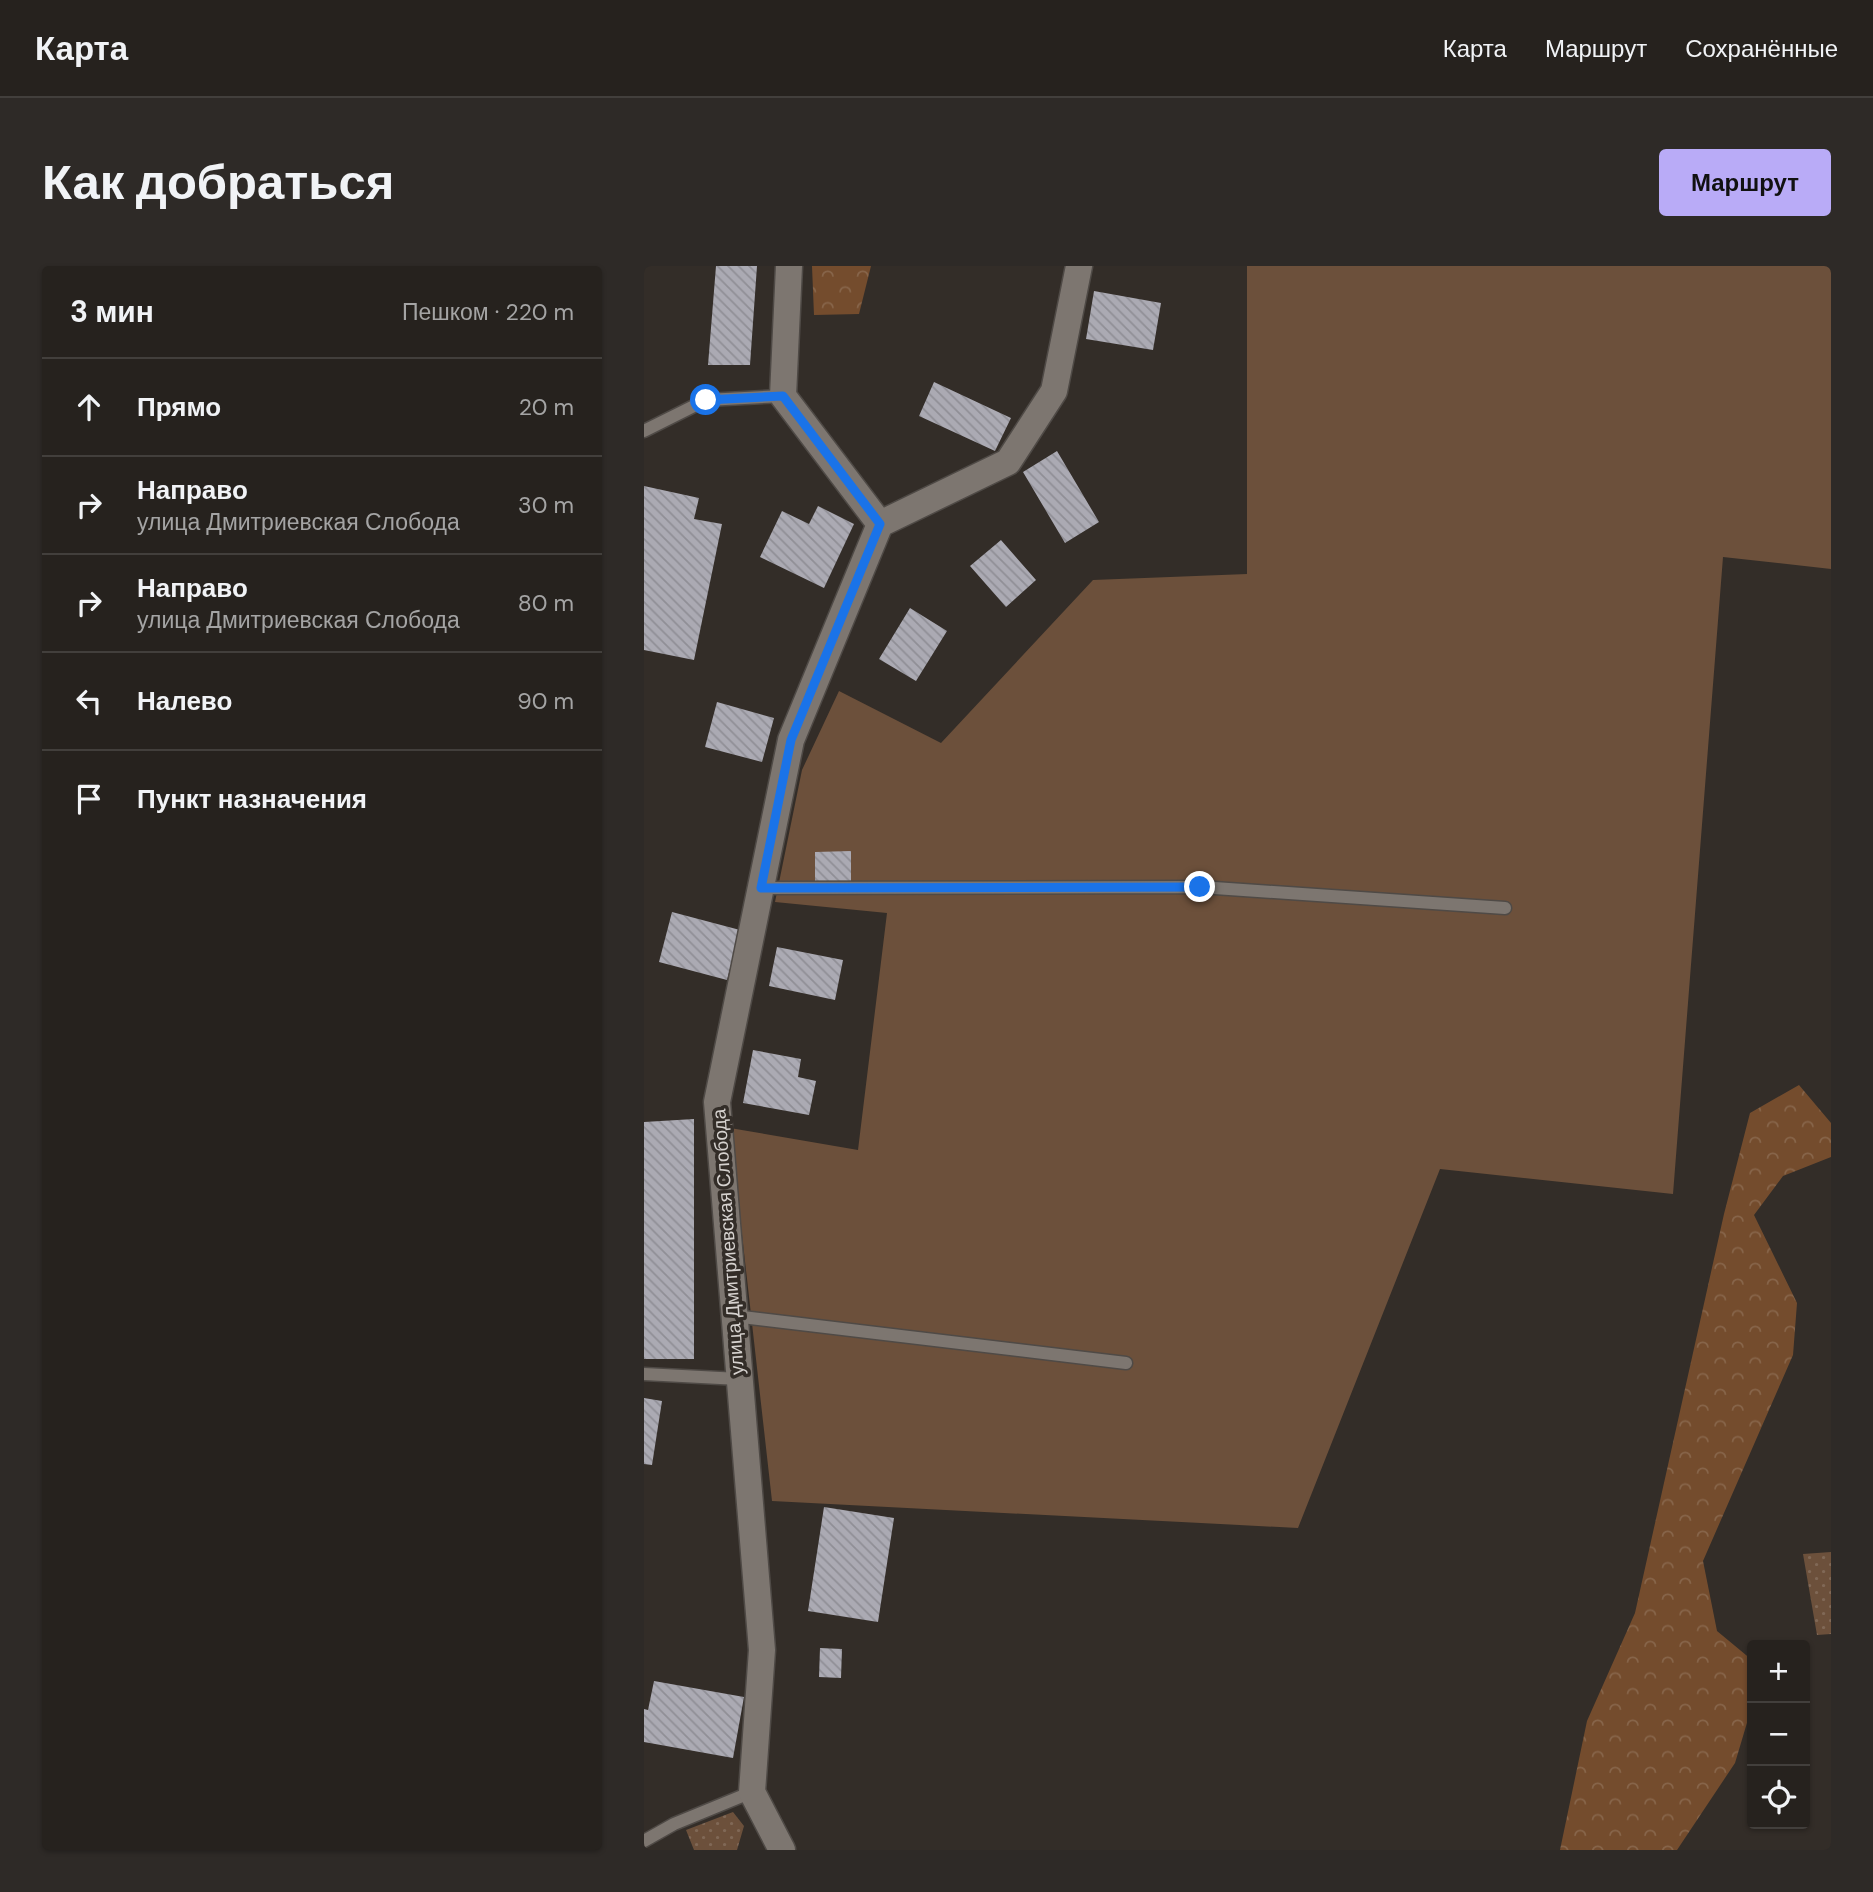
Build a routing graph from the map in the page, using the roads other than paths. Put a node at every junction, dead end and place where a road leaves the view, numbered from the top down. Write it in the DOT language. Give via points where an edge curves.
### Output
graph roads {
  1 [pos="789,266"];
  2 [pos="1079,266"];
  3 [pos="783,396"];
  4 [pos="644,431"];
  5 [pos="880,524"];
  6 [pos="761,888"];
  7 [pos="1504,908"];
  8 [pos="734,1316"];
  9 [pos="1126,1363"];
  10 [pos="644,1374"];
  11 [pos="739,1379"];
  12 [pos="752,1792"];
  13 [pos="644,1841"];
  14 [pos="782,1850"];
  1 -- 3 [label="street"];
  2 -- 5 [label="street" via="1054,391 1008,462"];
  3 -- 4 [label="lane" via="706,400"];
  3 -- 5 [label="street"];
  5 -- 6 [label="street, улица Дмитриевская Слобода" via="791,740"];
  6 -- 7 [label="lane" via="1200,887"];
  6 -- 8 [label="street, улица Дмитриевская Слобода" via="717,1102"];
  8 -- 9 [label="lane"];
  8 -- 11 [label="street, улица Дмитриевская Слобода"];
  10 -- 11 [label="lane"];
  11 -- 12 [label="street, улица Дмитриевская Слобода" via="762,1650"];
  12 -- 13 [label="lane"];
  12 -- 14 [label="street"];
}
